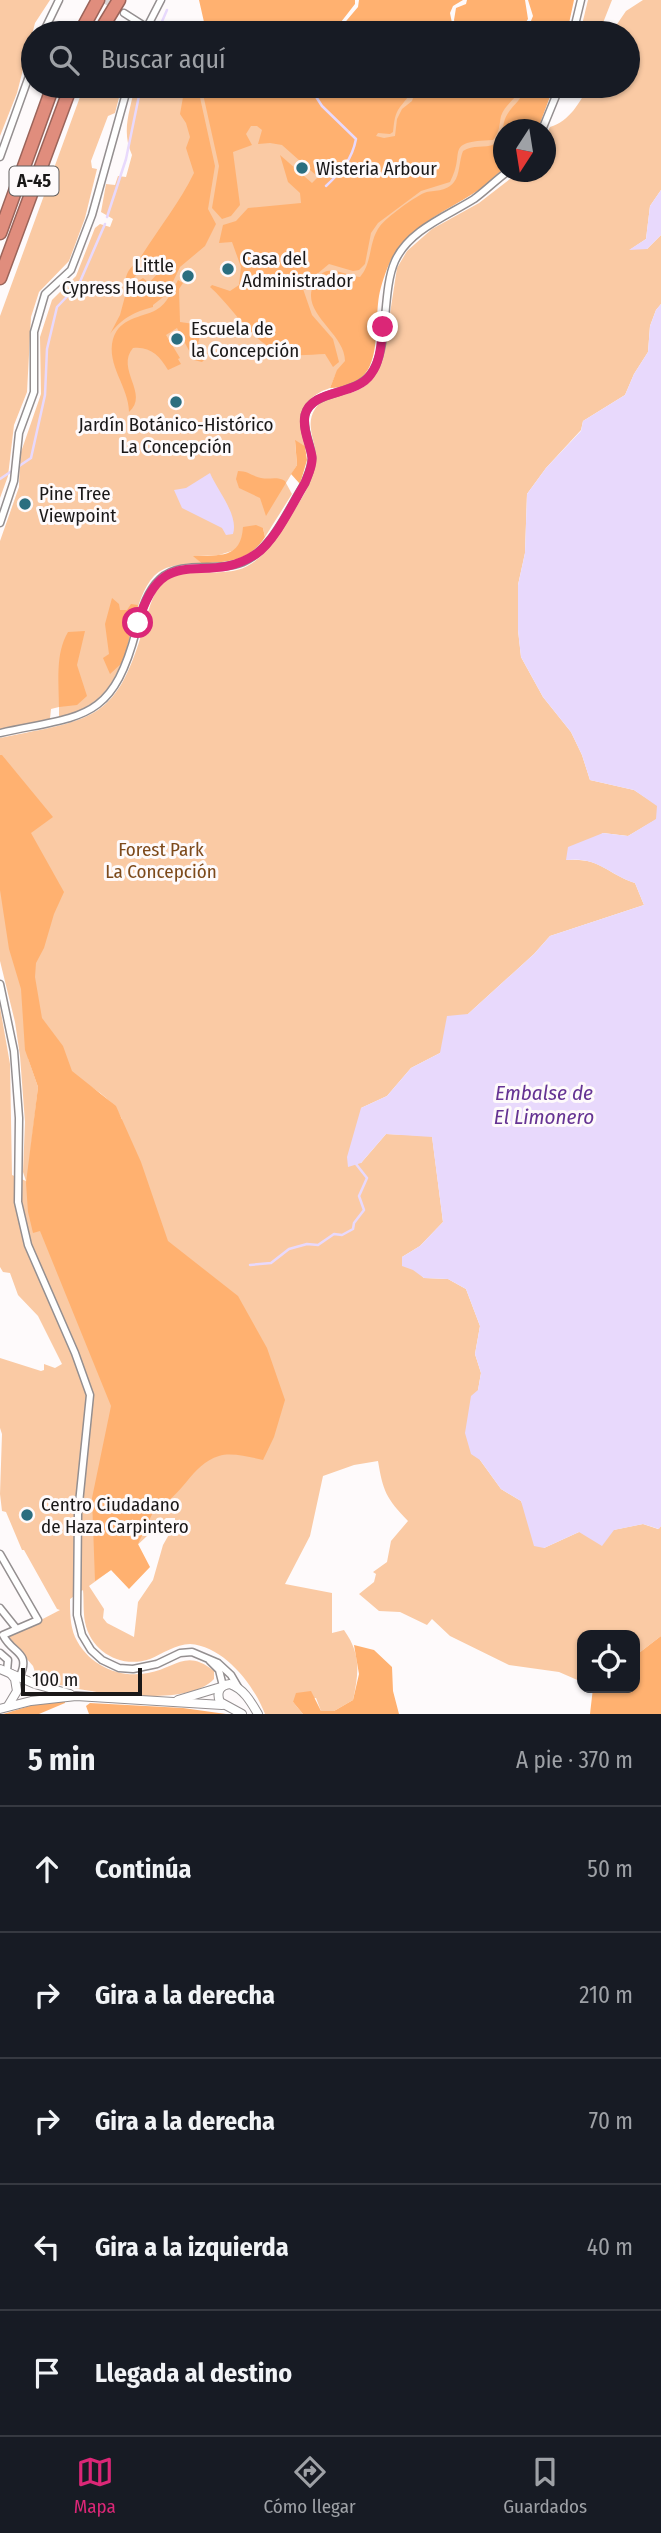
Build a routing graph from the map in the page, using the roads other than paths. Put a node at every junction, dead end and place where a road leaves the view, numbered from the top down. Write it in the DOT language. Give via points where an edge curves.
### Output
graph roads {
  1 [pos="59,0"];
  2 [pos="98,0"];
  3 [pos="119,0"];
  4 [pos="161,0"];
  5 [pos="580,0"];
  6 [pos="124,13"];
  7 [pos="49,21"];
  8 [pos="87,21"];
  9 [pos="106,21"];
  10 [pos="134,21"];
  11 [pos="150,21"];
  12 [pos="576,21"];
  13 [pos="21,98"];
  14 [pos="49,98"];
  15 [pos="67,98"];
  16 [pos="125,98"];
  17 [pos="555,98"];
  18 [pos="546,119"];
  19 [pos="0,157"];
  20 [pos="495,182"];
  21 [pos="0,233"];
  22 [pos="0,278"];
  23 [pos="0,523"];
  24 [pos="0,733"];
  25 [pos="0,984"];
  26 [pos="0,1554"];
  27 [pos="0,1608"];
  28 [pos="16,1628"];
  29 [pos="0,1653"];
  30 [pos="206,1657"];
  31 [pos="9,1673"];
  32 [pos="222,1687"];
  33 [pos="239,1689"];
  34 [pos="76,1696"];
  35 [pos="172,1702"];
  36 [pos="227,1706"];
  37 [pos="4,1707"];
  38 [pos="242,1714"];
  39 [pos="258,1714"];
  1 -- 7 [label="street"];
  2 -- 8 [label="highway"];
  3 -- 9 [label="highway"];
  4 -- 11 [label="street"];
  5 -- 12 [label="street"];
  6 -- 10 [label="street"];
  13 -- 19 [label="street"];
  14 -- 21 [label="highway, A-45"];
  15 -- 22 [label="highway, A-45"];
  16 -- 23 [label="street" via="92,215 71,270 45,294 34,332 34,392 19,433 14,481"];
  17 -- 18 [label="street"];
  20 -- 24 [label="street" via="401,249 394,263 379,356 372,373 359,386 322,396 305,414 312,459 309,472 260,552 228,566 182,568 164,576 145,603 119,683 100,704 72,718"];
  25 -- 30 [label="street" via="14,1051 18,1202 28,1245 90,1395 78,1513 77,1615 82,1635 102,1660 119,1668 157,1664 180,1653"];
  26 -- 28 [label="street" via="38,1620"];
  27 -- 28 [label="street"];
  28 -- 31 [label="street" via="3,1635 25,1665"];
  29 -- 31 [label="street" via="8,1660"];
  30 -- 32 [label="street" via="219,1670"];
  30 -- 33 [label="street" via="218,1662"];
  31 -- 34 [label="street"];
  31 -- 37 [label="street" via="17,1691 13,1702"];
  32 -- 33 [label="street" via="230,1684"];
  32 -- 35 [label="street"];
  32 -- 36 [label="street" via="218,1697"];
  33 -- 36 [label="street" via="239,1702"];
  33 -- 39 [label="street"];
  34 -- 35 [label="street"];
  34 -- 37 [label="street"];
  35 -- 36 [label="street"];
  36 -- 38 [label="street"];
}
